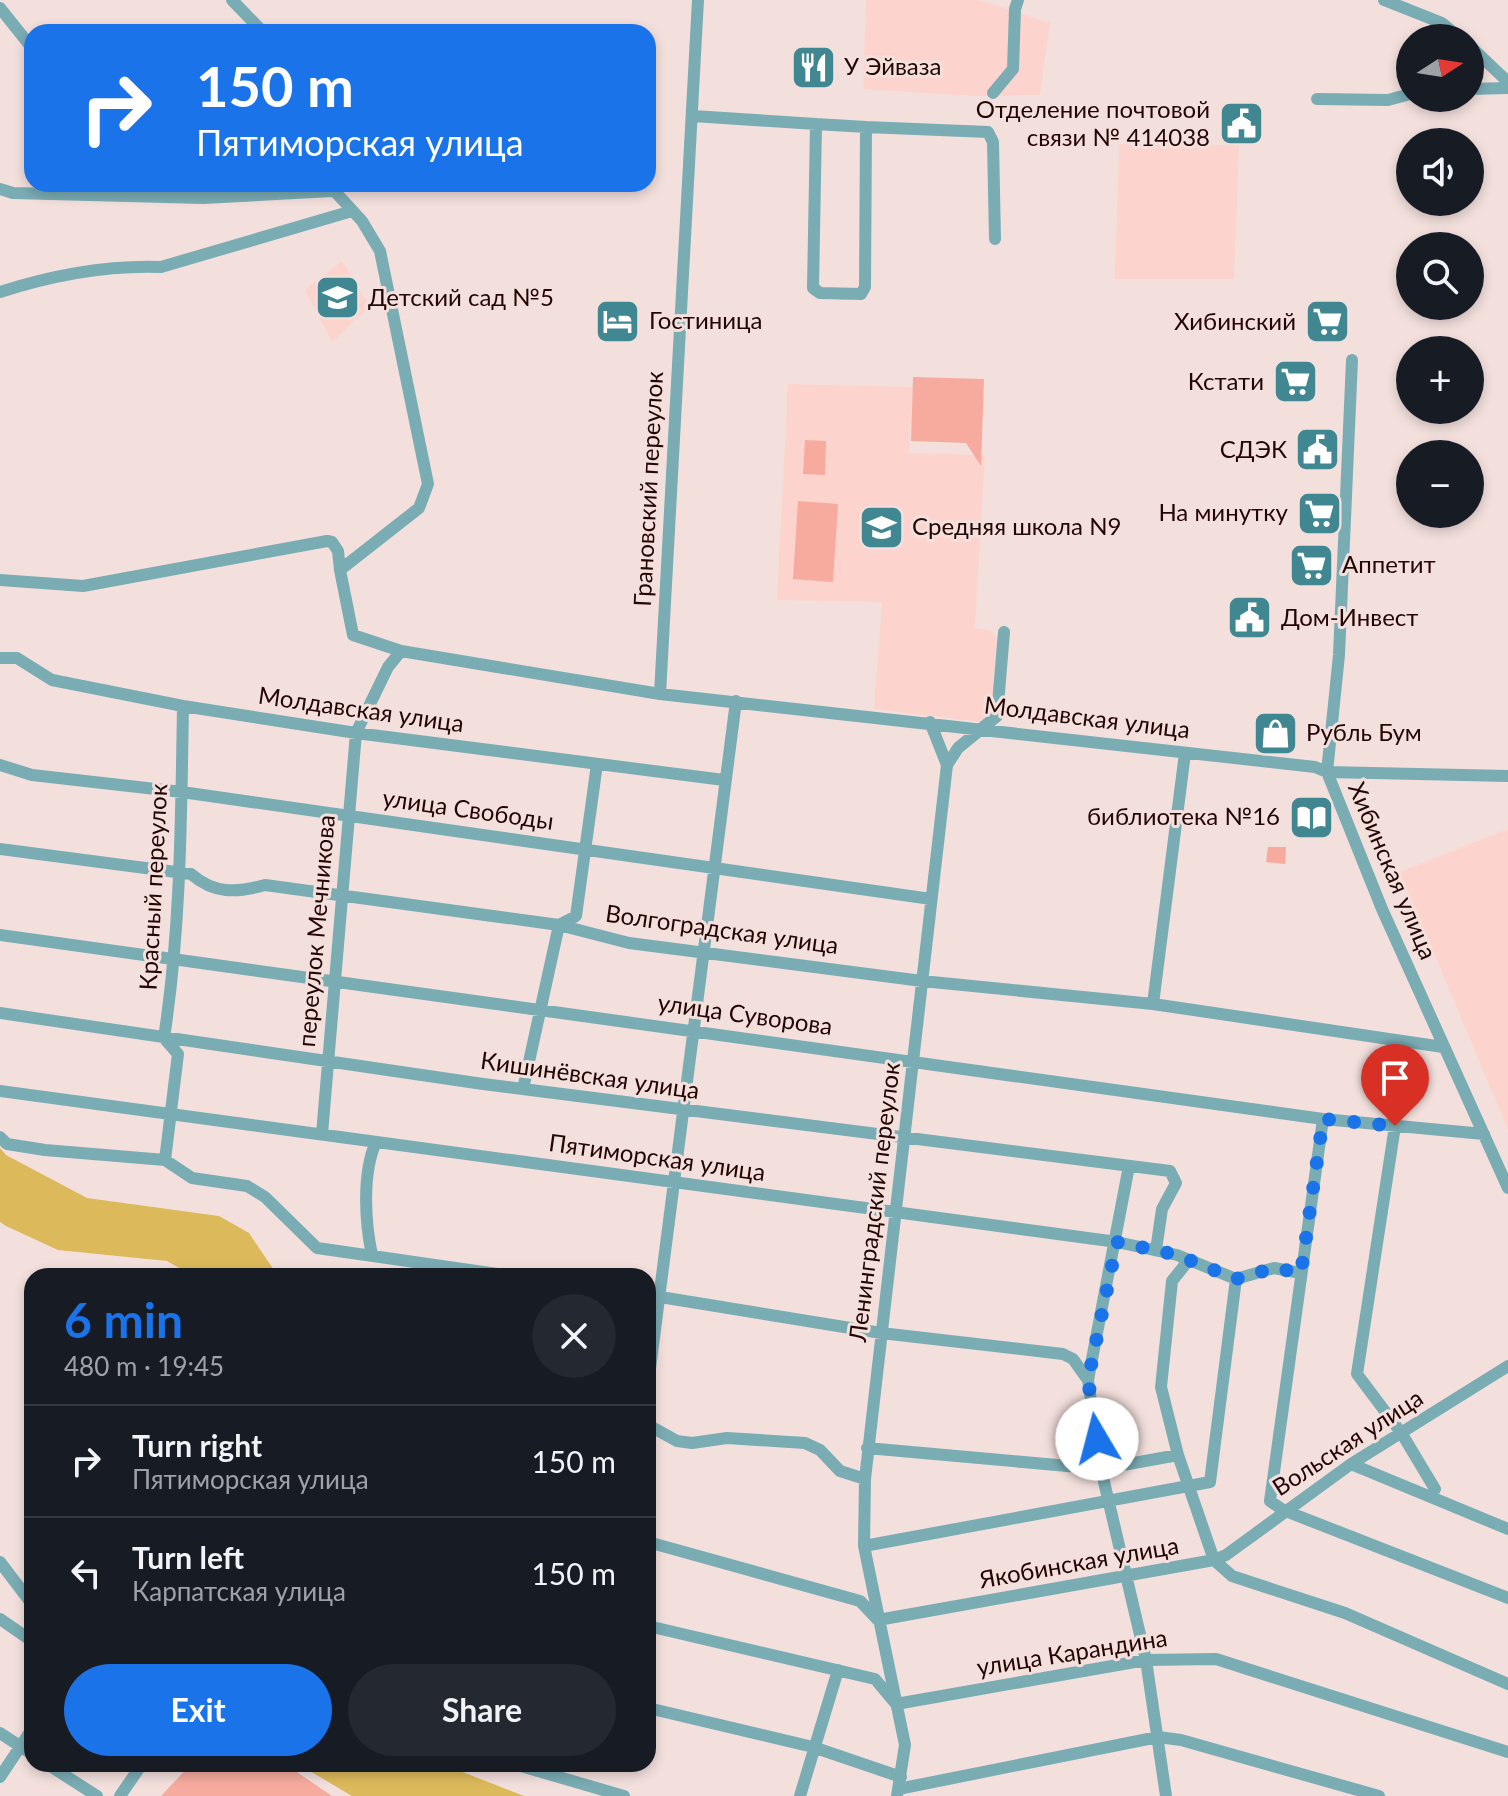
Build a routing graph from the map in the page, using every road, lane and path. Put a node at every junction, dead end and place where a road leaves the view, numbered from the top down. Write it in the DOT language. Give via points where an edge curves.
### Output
graph roads {
  1 [pos="232,0"];
  2 [pos="698,0"];
  3 [pos="1018,0"];
  4 [pos="1384,0"];
  5 [pos="0,8"];
  6 [pos="255,24"];
  7 [pos="1443,24"];
  8 [pos="24,38"];
  9 [pos="1484,59"];
  10 [pos="1508,82"];
  11 [pos="1508,88"];
  12 [pos="1484,89"];
  13 [pos="993,93"];
  14 [pos="1396,98"];
  15 [pos="1317,99"];
  16 [pos="693,116"];
  17 [pos="816,124"];
  18 [pos="866,127"];
  19 [pos="0,189"];
  20 [pos="272,192"];
  21 [pos="335,192"];
  22 [pos="352,211"];
  23 [pos="995,239"];
  24 [pos="0,292"];
  25 [pos="1352,360"];
  26 [pos="340,570"];
  27 [pos="0,580"];
  28 [pos="1004,632"];
  29 [pos="401,651"];
  30 [pos="0,658"];
  31 [pos="660,694"];
  32 [pos="736,701"];
  33 [pos="183,706"];
  34 [pos="930,722"];
  35 [pos="985,728"];
  36 [pos="356,733"];
  37 [pos="1185,753"];
  38 [pos="597,764"];
  39 [pos="0,765"];
  40 [pos="947,765"];
  41 [pos="1327,772"];
  42 [pos="1508,776"];
  43 [pos="724,780"];
  44 [pos="182,792"];
  45 [pos="350,815"];
  46 [pos="588,848"];
  47 [pos="0,849"];
  48 [pos="712,868"];
  49 [pos="181,874"];
  50 [pos="342,897"];
  51 [pos="931,899"];
  52 [pos="559,925"];
  53 [pos="0,935"];
  54 [pos="704,950"];
  55 [pos="176,961"];
  56 [pos="335,981"];
  57 [pos="922,981"];
  58 [pos="1153,1004"];
  59 [pos="541,1009"];
  60 [pos="0,1013"];
  61 [pos="692,1030"];
  62 [pos="164,1038"];
  63 [pos="1443,1047"];
  64 [pos="914,1060"];
  65 [pos="327,1061"];
  66 [pos="523,1089"];
  67 [pos="0,1091"];
  68 [pos="682,1110"];
  69 [pos="170,1112"];
  70 [pos="1323,1119"];
  71 [pos="1395,1126"];
  72 [pos="322,1134"];
  73 [pos="1484,1134"];
  74 [pos="0,1137"];
  75 [pos="906,1140"];
  76 [pos="376,1142"];
  77 [pos="165,1160"];
  78 [pos="1129,1166"];
  79 [pos="673,1182"];
  80 [pos="1508,1188"];
  81 [pos="898,1212"];
  82 [pos="1117,1242"];
  83 [pos="1156,1250"];
  84 [pos="372,1255"];
  85 [pos="403,1261"];
  86 [pos="1188,1261"];
  87 [pos="401,1268"];
  88 [pos="454,1268"];
  89 [pos="1301,1273"];
  90 [pos="656,1279"];
  91 [pos="1236,1279"];
  92 [pos="656,1296"];
  93 [pos="881,1333"];
  94 [pos="1508,1366"];
  95 [pos="1088,1380"];
  96 [pos="656,1429"];
  97 [pos="1402,1434"];
  98 [pos="867,1448"];
  99 [pos="1178,1455"];
  100 [pos="1351,1464"];
  101 [pos="1101,1469"];
  102 [pos="865,1479"];
  103 [pos="1189,1488"];
  104 [pos="1435,1489"];
  105 [pos="1109,1503"];
  106 [pos="1283,1510"];
  107 [pos="1508,1529"];
  108 [pos="656,1544"];
  109 [pos="864,1546"];
  110 [pos="1214,1560"];
  111 [pos="0,1562"];
  112 [pos="1126,1579"];
  113 [pos="24,1594"];
  114 [pos="1508,1598"];
  115 [pos="0,1619"];
  116 [pos="878,1620"];
  117 [pos="656,1628"];
  118 [pos="24,1636"];
  119 [pos="1146,1660"];
  120 [pos="838,1670"];
  121 [pos="1508,1684"];
  122 [pos="896,1704"];
  123 [pos="656,1710"];
  124 [pos="0,1733"];
  125 [pos="1158,1737"];
  126 [pos="24,1740"];
  127 [pos="20,1746"];
  128 [pos="813,1747"];
  129 [pos="24,1749"];
  130 [pos="1508,1752"];
  131 [pos="60,1772"];
  132 [pos="136,1772"];
  133 [pos="558,1772"];
  134 [pos="0,1777"];
  135 [pos="899,1787"];
  136 [pos="97,1796"];
  137 [pos="120,1796"];
  138 [pos="624,1796"];
  139 [pos="800,1796"];
  140 [pos="1166,1796"];
  141 [pos="1379,1796"];
  1 -- 6 [label="street"];
  2 -- 16 [label="street, Грановский переулок"];
  3 -- 13 [label="street" via="1013,69"];
  4 -- 7 [label="street"];
  5 -- 8 [label="street"];
  9 -- 10 [label="street"];
  11 -- 12 [label="street"];
  14 -- 15 [label="street"];
  16 -- 17 [label="street"];
  16 -- 31 [label="street, Грановский переулок"];
  17 -- 18 [label="street"];
  17 -- 18 [label="street" via="813,285 820,293 858,295 864,290"];
  18 -- 23 [label="street" via="988,132 993,142"];
  19 -- 20 [label="street" via="203,198"];
  21 -- 22 [label="street"];
  22 -- 24 [label="street" via="161,267 34,281"];
  22 -- 26 [label="street" via="380,251 428,484 419,508"];
  25 -- 41 [label="street, Хибинская улица" via="1339,655"];
  26 -- 27 [label="street" via="335,546 327,541 83,586"];
  26 -- 29 [label="street, Молдавская улица" via="353,635"];
  28 -- 35 [label="street" via="997,716"];
  29 -- 31 [label="street, Молдавская улица"];
  29 -- 36 [label="street"];
  30 -- 33 [label="street, Молдавская улица" via="17,658 52,680"];
  31 -- 32 [label="street, Молдавская улица"];
  32 -- 34 [label="street, Молдавская улица"];
  32 -- 43 [label="street"];
  33 -- 36 [label="street, Молдавская улица"];
  33 -- 44 [label="street, Красный переулок"];
  34 -- 35 [label="street, Молдавская улица"];
  34 -- 40 [label="street"];
  35 -- 37 [label="street, Молдавская улица"];
  35 -- 40 [label="street" via="958,748"];
  36 -- 38 [label="street, Молдавская улица"];
  36 -- 45 [label="street, переулок Мечникова"];
  37 -- 41 [label="street, Молдавская улица"];
  37 -- 58 [label="street"];
  38 -- 43 [label="street, Молдавская улица"];
  38 -- 46 [label="street"];
  39 -- 44 [label="street, улица Свободы" via="32,775"];
  40 -- 51 [label="street, Ленинградский переулок"];
  41 -- 42 [label="street, Молдавская улица"];
  41 -- 63 [label="street, Хибинская улица"];
  43 -- 48 [label="street"];
  44 -- 45 [label="street, улица Свободы"];
  44 -- 49 [label="street, Красный переулок"];
  45 -- 46 [label="street, улица Свободы"];
  45 -- 50 [label="street, переулок Мечникова"];
  46 -- 48 [label="street, улица Свободы"];
  46 -- 52 [label="street" via="576,916"];
  47 -- 49 [label="street, Волгоградская улица"];
  48 -- 51 [label="street, улица Свободы"];
  48 -- 54 [label="street"];
  49 -- 50 [label="street, Волгоградская улица" via="191,874 206,887 238,893 265,885"];
  49 -- 55 [label="street, Красный переулок"];
  50 -- 52 [label="street, Волгоградская улица"];
  50 -- 56 [label="street, переулок Мечникова"];
  51 -- 57 [label="street, Ленинградский переулок"];
  52 -- 54 [label="street, Волгоградская улица" via="629,943"];
  52 -- 59 [label="street"];
  53 -- 55 [label="street, улица Суворова"];
  54 -- 57 [label="street, Волгоградская улица"];
  54 -- 61 [label="street"];
  55 -- 56 [label="street, улица Суворова"];
  55 -- 62 [label="street, Красный переулок"];
  56 -- 59 [label="street, улица Суворова"];
  56 -- 65 [label="street, переулок Мечникова"];
  57 -- 58 [label="street, Волгоградская улица"];
  57 -- 64 [label="street, Ленинградский переулок"];
  58 -- 63 [label="street, Волгоградская улица"];
  59 -- 61 [label="street, улица Суворова"];
  59 -- 66 [label="street"];
  60 -- 62 [label="street, Кишинёвская улица"];
  61 -- 64 [label="street, улица Суворова"];
  61 -- 68 [label="street"];
  62 -- 65 [label="street, Кишинёвская улица"];
  62 -- 69 [label="street, Красный переулок" via="178,1054"];
  63 -- 73 [label="street, Хибинская улица"];
  64 -- 70 [label="street, улица Суворова"];
  64 -- 75 [label="street, Ленинградский переулок"];
  65 -- 66 [label="street, Кишинёвская улица"];
  65 -- 72 [label="street, переулок Мечникова"];
  66 -- 68 [label="street, Кишинёвская улица"];
  67 -- 69 [label="street, Пятиморская улица"];
  68 -- 75 [label="street, Кишинёвская улица"];
  68 -- 79 [label="street"];
  69 -- 72 [label="street, Пятиморская улица"];
  69 -- 77 [label="street, Красный переулок"];
  70 -- 71 [label="street, улица Суворова"];
  70 -- 89 [label="street"];
  71 -- 73 [label="street, улица Суворова"];
  71 -- 97 [label="street" via="1357,1374"];
  72 -- 76 [label="street, Пятиморская улица"];
  73 -- 80 [label="street, Хибинская улица"];
  74 -- 77 [label="street" via="7,1144 45,1150"];
  75 -- 78 [label="street, Кишинёвская улица"];
  75 -- 81 [label="street, Ленинградский переулок"];
  76 -- 79 [label="street, Пятиморская улица"];
  76 -- 84 [label="street" via="370,1160 367,1230"];
  77 -- 84 [label="street" via="192,1178 256,1190 317,1248"];
  78 -- 82 [label="street"];
  78 -- 83 [label="street, Кишинёвская улица" via="1174,1173 1176,1183 1162,1209"];
  79 -- 81 [label="street, Пятиморская улица"];
  79 -- 90 [label="street"];
  81 -- 82 [label="street, Пятиморская улица"];
  81 -- 93 [label="street, Ленинградский переулок"];
  82 -- 83 [label="street, Пятиморская улица"];
  82 -- 95 [label="street"];
  83 -- 86 [label="street, Пятиморская улица"];
  84 -- 85 [label="street"];
  85 -- 87 [label="street"];
  85 -- 88 [label="street"];
  86 -- 91 [label="street, Пятиморская улица"];
  86 -- 99 [label="street" via="1172,1281 1161,1378"];
  89 -- 91 [label="street" via="1274,1268"];
  89 -- 106 [label="street" via="1270,1501"];
  91 -- 103 [label="street" via="1213,1478"];
  92 -- 93 [label="street"];
  93 -- 95 [label="street" via="1063,1354"];
  93 -- 98 [label="street, Ленинградский переулок"];
  94 -- 97 [label="street, Вольская улица"];
  95 -- 101 [label="street"];
  96 -- 102 [label="street" via="692,1443 727,1438 805,1443 840,1471"];
  97 -- 100 [label="street, Вольская улица"];
  97 -- 104 [label="street"];
  98 -- 101 [label="street"];
  98 -- 102 [label="street, Ленинградский переулок"];
  99 -- 101 [label="street"];
  99 -- 103 [label="street"];
  100 -- 106 [label="street, Вольская улица"];
  100 -- 107 [label="street"];
  101 -- 105 [label="street"];
  102 -- 109 [label="street, Ленинградский переулок"];
  103 -- 105 [label="street"];
  103 -- 110 [label="street"];
  105 -- 109 [label="street"];
  105 -- 112 [label="street"];
  106 -- 110 [label="street, Вольская улица"];
  106 -- 114 [label="street"];
  108 -- 116 [label="street" via="860,1601"];
  109 -- 116 [label="street, Ленинградский переулок"];
  110 -- 112 [label="street, Якобинская улица"];
  110 -- 121 [label="street, Якобинская улица" via="1232,1576 1345,1613"];
  111 -- 113 [label="street"];
  112 -- 116 [label="street, Якобинская улица"];
  112 -- 119 [label="street"];
  115 -- 118 [label="street"];
  116 -- 122 [label="street, Ленинградский переулок"];
  117 -- 120 [label="street"];
  119 -- 122 [label="street, улица Карандина"];
  119 -- 125 [label="street"];
  119 -- 130 [label="street, улица Карандина" via="1216,1659"];
  120 -- 122 [label="street" via="875,1679"];
  120 -- 128 [label="street"];
  122 -- 135 [label="street, Ленинградский переулок" via="905,1745"];
  123 -- 128 [label="street"];
  124 -- 127 [label="street"];
  125 -- 135 [label="street"];
  125 -- 140 [label="street"];
  125 -- 141 [label="street"];
  126 -- 127 [label="street"];
  127 -- 129 [label="street"];
  127 -- 134 [label="street"];
  128 -- 135 [label="street"];
  128 -- 139 [label="street"];
  131 -- 136 [label="street"];
  132 -- 137 [label="street"];
  133 -- 138 [label="street"];
}
